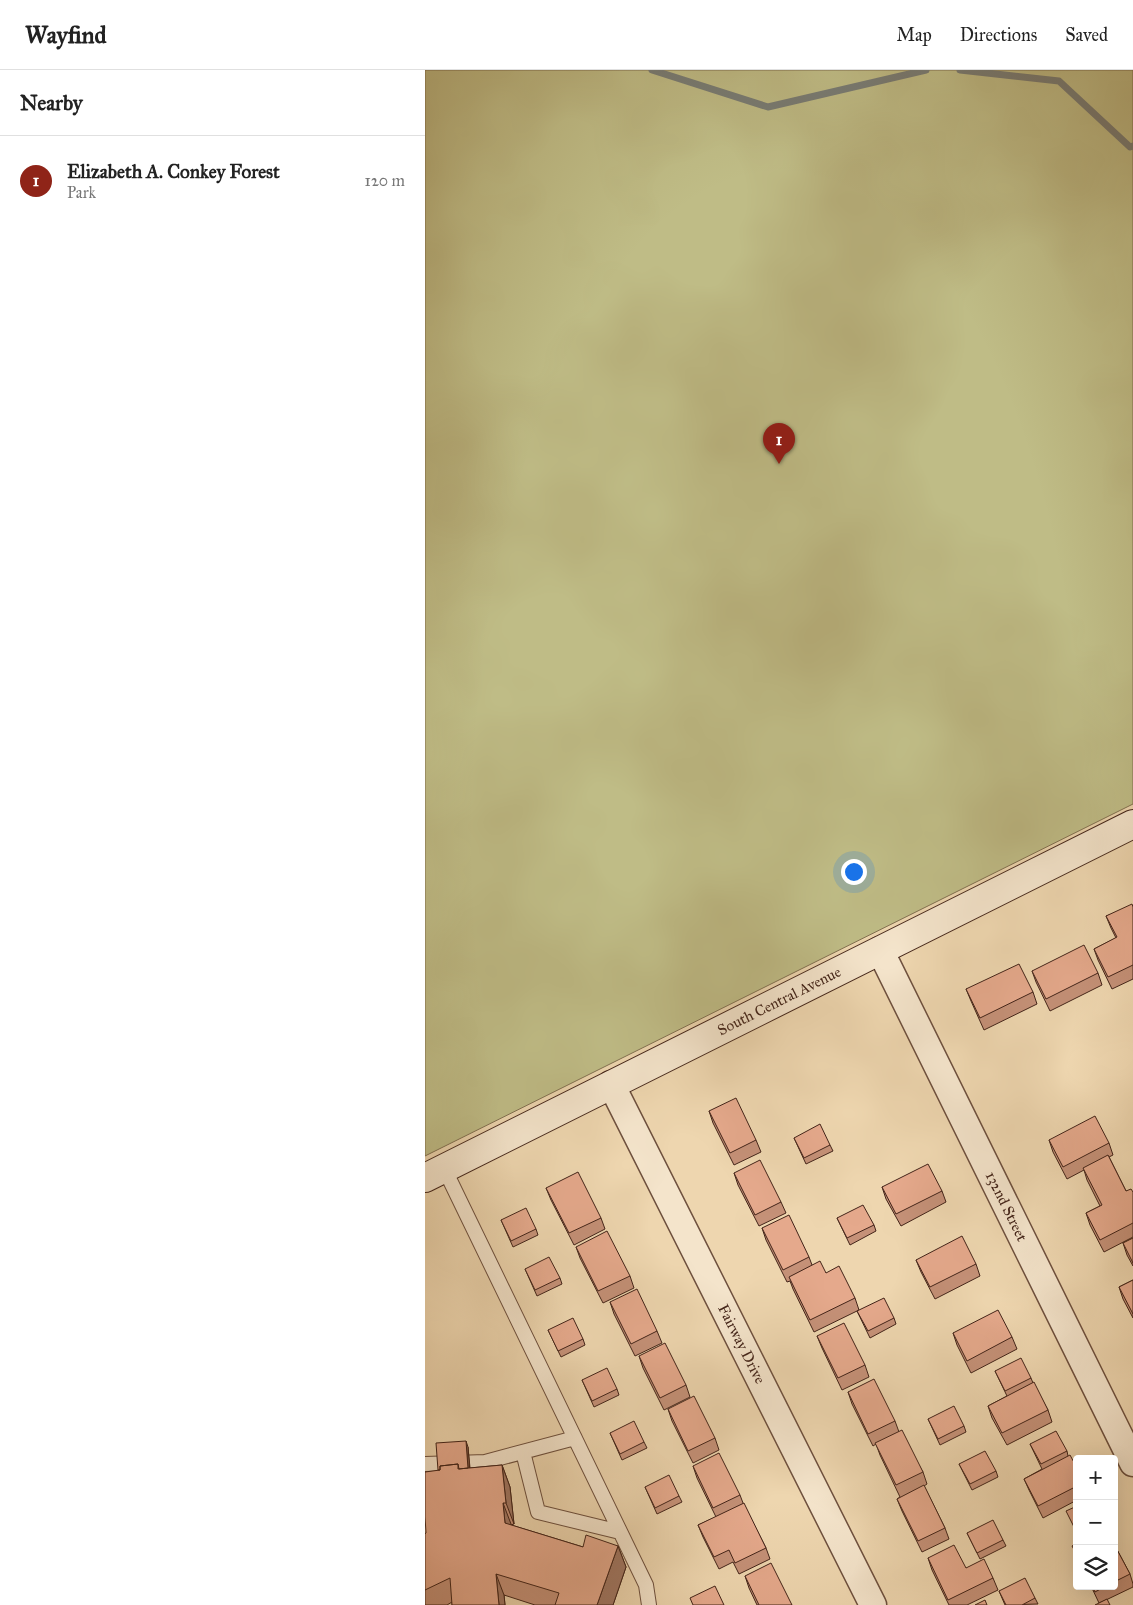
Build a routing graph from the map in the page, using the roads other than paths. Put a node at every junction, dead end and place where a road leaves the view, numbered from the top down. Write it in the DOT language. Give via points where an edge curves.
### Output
graph roads {
  1 [pos="1133,824"];
  2 [pos="880,950"];
  3 [pos="611,1084"];
  4 [pos="434,1173"];
  5 [pos="575,1438"];
  6 [pos="523,1452"];
  7 [pos="1133,1463"];
  8 [pos="425,1464"];
  9 [pos="620,1532"];
  10 [pos="649,1605"];
  11 [pos="873,1605"];
  1 -- 2 [label="street, South Central Avenue"];
  2 -- 3 [label="street, South Central Avenue"];
  2 -- 7 [label="street, 132nd Street"];
  3 -- 4 [label="street, South Central Avenue"];
  3 -- 11 [label="street, Fairway Drive"];
  4 -- 5 [label="lane"];
  5 -- 6 [label="lane"];
  5 -- 9 [label="lane"];
  6 -- 8 [label="lane" via="485,1462"];
  6 -- 9 [label="lane" via="538,1512"];
  9 -- 10 [label="lane" via="646,1585"];
}
